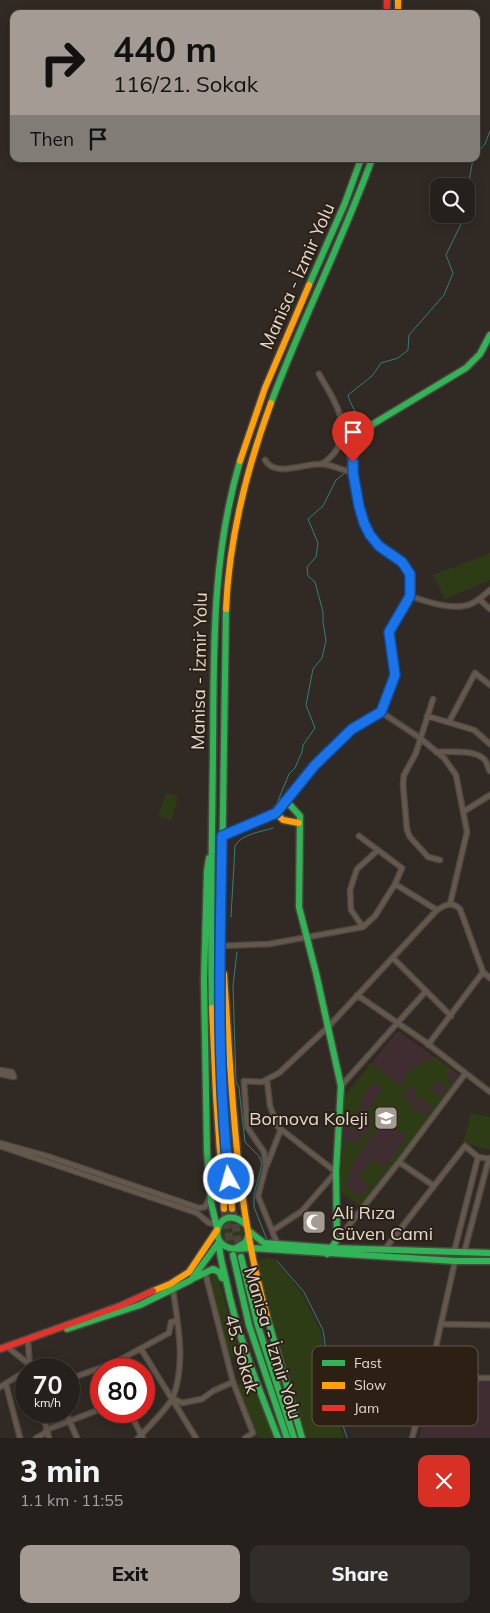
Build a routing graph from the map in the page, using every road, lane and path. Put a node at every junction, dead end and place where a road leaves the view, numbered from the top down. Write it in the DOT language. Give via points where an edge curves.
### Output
graph roads {
  1 [pos="360,162"];
  2 [pos="371,162"];
  3 [pos="490,335"];
  4 [pos="318,374"];
  5 [pos="265,460"];
  6 [pos="322,464"];
  7 [pos="353,473"];
  8 [pos="490,590"];
  9 [pos="410,596"];
  10 [pos="478,599"];
  11 [pos="490,609"];
  12 [pos="490,686"];
  13 [pos="433,700"];
  14 [pos="381,712"];
  15 [pos="427,716"];
  16 [pos="449,722"];
  17 [pos="420,738"];
  18 [pos="490,744"];
  19 [pos="436,752"];
  20 [pos="490,771"];
  21 [pos="490,795"];
  22 [pos="284,802"];
  23 [pos="464,812"];
  24 [pos="276,813"];
  25 [pos="299,823"];
  26 [pos="212,835"];
  27 [pos="222,836"];
  28 [pos="359,836"];
  29 [pos="378,850"];
  30 [pos="440,860"];
  31 [pos="395,884"];
  32 [pos="450,904"];
  33 [pos="437,910"];
  34 [pos="363,927"];
  35 [pos="307,937"];
  36 [pos="220,948"];
  37 [pos="393,958"];
  38 [pos="483,972"];
  39 [pos="490,978"];
  40 [pos="426,991"];
  41 [pos="357,995"];
  42 [pos="451,1016"];
  43 [pos="397,1023"];
  44 [pos="328,1026"];
  45 [pos="428,1045"];
  46 [pos="0,1070"];
  47 [pos="0,1074"];
  48 [pos="465,1074"];
  49 [pos="266,1080"];
  50 [pos="341,1086"];
  51 [pos="490,1092"];
  52 [pos="281,1129"];
  53 [pos="0,1144"];
  54 [pos="478,1157"];
  55 [pos="489,1159"];
  56 [pos="399,1162"];
  57 [pos="266,1166"];
  58 [pos="336,1172"];
  59 [pos="434,1186"];
  60 [pos="211,1195"];
  61 [pos="224,1209"];
  62 [pos="232,1209"];
  63 [pos="216,1228"];
  64 [pos="249,1231"];
  65 [pos="272,1231"];
  66 [pos="337,1240"];
  67 [pos="219,1242"];
  68 [pos="277,1244"];
  69 [pos="236,1248"];
  70 [pos="250,1248"];
  71 [pos="332,1248"];
  72 [pos="385,1249"];
  73 [pos="454,1252"];
  74 [pos="464,1253"];
  75 [pos="490,1253"];
  76 [pos="327,1254"];
  77 [pos="232,1255"];
  78 [pos="241,1257"];
  79 [pos="455,1261"];
  80 [pos="490,1262"];
  81 [pos="205,1272"];
  82 [pos="190,1280"];
  83 [pos="226,1286"];
  84 [pos="172,1290"];
  85 [pos="177,1321"];
  86 [pos="442,1324"];
  87 [pos="490,1325"];
  88 [pos="28,1342"];
  89 [pos="437,1346"];
  90 [pos="0,1349"];
  91 [pos="10,1349"];
  92 [pos="140,1349"];
  93 [pos="0,1353"];
  94 [pos="19,1358"];
  95 [pos="29,1358"];
  96 [pos="123,1358"];
  97 [pos="15,1378"];
  98 [pos="233,1382"];
  99 [pos="6,1384"];
  100 [pos="0,1387"];
  101 [pos="173,1399"];
  102 [pos="45,1423"];
  103 [pos="63,1423"];
  104 [pos="71,1423"];
  105 [pos="135,1423"];
  106 [pos="46,1430"];
  107 [pos="141,1437"];
  108 [pos="20,1438"];
  109 [pos="38,1438"];
  110 [pos="45,1438"];
  111 [pos="49,1438"];
  112 [pos="78,1438"];
  113 [pos="196,1438"];
  114 [pos="245,1438"];
  115 [pos="278,1438"];
  116 [pos="287,1438"];
  117 [pos="294,1438"];
  118 [pos="302,1438"];
  1 -- 26 [label="main road, Manisa - İzmir Yolu" via="347,199 265,386 228,507 216,579"];
  2 -- 27 [label="main road, Manisa - İzmir Yolu" via="276,387 239,510 228,578"];
  3 -- 7 [label="main road" via="480,354 466,368 366,431 356,446"];
  4 -- 6 [label="street" via="330,393 343,428 340,446 333,457"];
  5 -- 6 [label="street" via="280,470"];
  6 -- 7 [label="street"];
  7 -- 9 [label="main road" via="367,529 379,546 402,562 410,574"];
  8 -- 10 [label="street"];
  9 -- 10 [label="street" via="460,607 473,604"];
  9 -- 14 [label="main road" via="389,632 395,675"];
  10 -- 11 [label="street"];
  12 -- 16 [label="street" via="475,673"];
  13 -- 15 [label="street"];
  14 -- 17 [label="street"];
  14 -- 22 [label="main road" via="352,729 315,765"];
  15 -- 16 [label="street"];
  15 -- 17 [label="street"];
  16 -- 18 [label="street" via="474,730"];
  17 -- 19 [label="street"];
  17 -- 30 [label="street" via="402,784 406,830 428,857"];
  19 -- 20 [label="street" via="479,755"];
  19 -- 23 [label="street" via="456,775"];
  21 -- 23 [label="street"];
  22 -- 24 [label="main road"];
  22 -- 25 [label="main road" via="300,816"];
  23 -- 32 [label="street" via="467,832"];
  24 -- 25 [label="main road" via="280,819"];
  24 -- 27 [label="main road"];
  25 -- 35 [label="main road" via="299,907"];
  26 -- 60 [label="main road" via="207,871 204,980 207,1151"];
  26 -- 61 [label="main road, Manisa - İzmir Yolu" via="213,1018"];
  27 -- 36 [label="main road, Manisa - İzmir Yolu"];
  28 -- 29 [label="street"];
  29 -- 31 [label="street" via="402,868"];
  29 -- 34 [label="street" via="357,869 350,890 351,910"];
  31 -- 33 [label="street"];
  31 -- 34 [label="street" via="375,916"];
  32 -- 33 [label="street"];
  32 -- 38 [label="street" via="457,906 462,913"];
  33 -- 37 [label="street"];
  34 -- 35 [label="street"];
  35 -- 36 [label="street"];
  35 -- 44 [label="main road"];
  36 -- 62 [label="main road, Manisa - İzmir Yolu" via="225,1139"];
  36 -- 64 [label="main road" via="237,1149"];
  37 -- 40 [label="street"];
  37 -- 41 [label="street"];
  38 -- 39 [label="street"];
  38 -- 42 [label="street"];
  40 -- 42 [label="street"];
  40 -- 43 [label="street"];
  41 -- 43 [label="street"];
  41 -- 44 [label="street"];
  42 -- 45 [label="street"];
  43 -- 45 [label="street"];
  43 -- 50 [label="street"];
  44 -- 49 [label="street" via="279,1073"];
  44 -- 50 [label="main road"];
  45 -- 48 [label="street"];
  46 -- 47 [label="street" via="12,1072 14,1077"];
  48 -- 51 [label="street"];
  48 -- 56 [label="street"];
  49 -- 52 [label="street" via="270,1106"];
  49 -- 57 [label="street" via="244,1081 247,1127 264,1152"];
  50 -- 58 [label="main road"];
  52 -- 57 [label="street"];
  52 -- 58 [label="street"];
  53 -- 60 [label="street" via="47,1156 199,1208 205,1207"];
  53 -- 63 [label="street" via="197,1213"];
  54 -- 55 [label="street"];
  54 -- 59 [label="street" via="465,1146"];
  54 -- 73 [label="street"];
  55 -- 74 [label="street"];
  56 -- 59 [label="street"];
  56 -- 66 [label="street"];
  57 -- 65 [label="street" via="258,1196"];
  58 -- 65 [label="street" via="302,1212"];
  58 -- 66 [label="main road"];
  59 -- 72 [label="street"];
  60 -- 63 [label="main road"];
  63 -- 64 [label="main road" via="225,1218 236,1217"];
  63 -- 67 [label="main road"];
  63 -- 90 [label="main road" via="189,1272 170,1284 120,1306"];
  64 -- 68 [label="main road" via="264,1243"];
  64 -- 69 [label="main road" via="246,1242"];
  64 -- 70 [label="main road"];
  65 -- 68 [label="street"];
  66 -- 71 [label="main road"];
  67 -- 69 [label="main road"];
  67 -- 82 [label="main road"];
  67 -- 83 [label="main road"];
  68 -- 71 [label="main road"];
  69 -- 70 [label="main road"];
  70 -- 76 [label="main road"];
  70 -- 118 [label="main road"];
  71 -- 72 [label="main road"];
  71 -- 76 [label="main road"];
  72 -- 73 [label="main road"];
  73 -- 74 [label="main road"];
  74 -- 75 [label="main road"];
  76 -- 79 [label="main road"];
  77 -- 116 [label="main road, Manisa - İzmir Yolu" via="260,1362"];
  78 -- 117 [label="main road, Manisa - İzmir Yolu" via="261,1338"];
  79 -- 80 [label="main road"];
  79 -- 86 [label="street"];
  81 -- 82 [label="main road"];
  81 -- 83 [label="main road" via="217,1270"];
  81 -- 98 [label="street, 45. Sokak"];
  82 -- 84 [label="main road"];
  83 -- 115 [label="main road"];
  84 -- 85 [label="street"];
  84 -- 88 [label="main road" via="140,1305"];
  85 -- 92 [label="street" via="171,1322 169,1333"];
  85 -- 101 [label="street" via="180,1367"];
  86 -- 87 [label="street"];
  86 -- 89 [label="street"];
  88 -- 91 [label="main road"];
  88 -- 95 [label="street"];
  91 -- 93 [label="main road"];
  91 -- 94 [label="street"];
  92 -- 96 [label="street"];
  92 -- 101 [label="street"];
  97 -- 99 [label="street"];
  98 -- 101 [label="street" via="202,1399 182,1403"];
  98 -- 114 [label="street, 45. Sokak" via="254,1433"];
  99 -- 100 [label="street"];
  99 -- 108 [label="street"];
  101 -- 107 [label="street"];
  101 -- 113 [label="street"];
  102 -- 106 [label="street"];
  103 -- 106 [label="street"];
  104 -- 112 [label="street"];
  105 -- 107 [label="street"];
  106 -- 109 [label="street"];
  106 -- 111 [label="street"];
  109 -- 110 [label="street" via="44,1435"];
}
